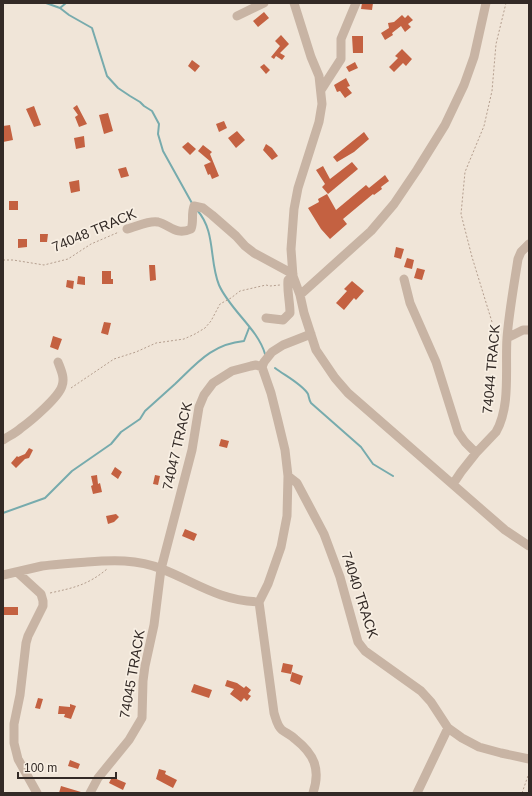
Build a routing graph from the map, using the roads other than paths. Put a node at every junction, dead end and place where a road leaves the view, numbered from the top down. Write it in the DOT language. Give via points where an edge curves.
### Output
graph roads {
  1 [pos="264,3"];
  2 [pos="294,3"];
  3 [pos="356,3"];
  4 [pos="486,3"];
  5 [pos="237,16"];
  6 [pos="322,90"];
  7 [pos="127,229"];
  8 [pos="529,244"];
  9 [pos="291,278"];
  10 [pos="404,279"];
  11 [pos="300,295"];
  12 [pos="266,318"];
  13 [pos="529,330"];
  14 [pos="311,334"];
  15 [pos="507,338"];
  16 [pos="58,362"];
  17 [pos="263,364"];
  18 [pos="3,440"];
  19 [pos="476,453"];
  20 [pos="288,476"];
  21 [pos="453,484"];
  22 [pos="529,546"];
  23 [pos="161,568"];
  24 [pos="17,572"];
  25 [pos="3,575"];
  26 [pos="259,602"];
  27 [pos="448,728"];
  28 [pos="529,759"];
  29 [pos="37,793"];
  30 [pos="90,793"];
  31 [pos="313,793"];
  32 [pos="417,793"];
  1 -- 5 [label="street"];
  2 -- 6 [label="street"];
  3 -- 6 [label="street" via="341,38 341,59"];
  4 -- 11 [label="street" via="474,58 464,86 445,125 417,170 394,204 370,231"];
  6 -- 9 [label="street" via="319,122 294,209"];
  7 -- 9 [label="street, 74048 TRACK" via="158,222 186,232 193,225 194,206 199,206 245,246"];
  8 -- 15 [label="street, 74044 TRACK" via="518,259"];
  9 -- 11 [label="street"];
  9 -- 12 [label="street" via="290,313 283,320"];
  10 -- 19 [label="street" via="410,303 436,362 458,432"];
  11 -- 14 [label="street"];
  13 -- 15 [label="street" via="523,330"];
  14 -- 17 [label="street" via="283,345 272,352"];
  14 -- 21 [label="street" via="324,363 348,393"];
  15 -- 19 [label="street, 74044 TRACK" via="503,414 496,432"];
  16 -- 18 [label="street" via="64,379 60,392 21,428"];
  17 -- 20 [label="street" via="285,450"];
  17 -- 23 [label="street, 74047 TRACK" via="232,371 213,383 204,395"];
  19 -- 21 [label="street, 74044 TRACK"];
  20 -- 26 [label="street" via="287,516 281,547"];
  20 -- 27 [label="street, 74040 TRACK" via="297,483 318,521 340,577 358,642 379,662 421,691"];
  21 -- 22 [label="street" via="506,530"];
  23 -- 24 [label="street" via="118,560 42,566"];
  23 -- 26 [label="street" via="199,587 229,598"];
  23 -- 30 [label="street, 74045 TRACK" via="154,625 143,681 142,718"];
  24 -- 25 [label="street"];
  24 -- 29 [label="street" via="41,594 43,601 26,643 14,724 14,743 18,759"];
  26 -- 31 [label="street" via="274,713 282,730 306,748 312,757 317,774"];
  27 -- 28 [label="street, 74040 TRACK" via="479,747"];
  27 -- 32 [label="street"];
}
